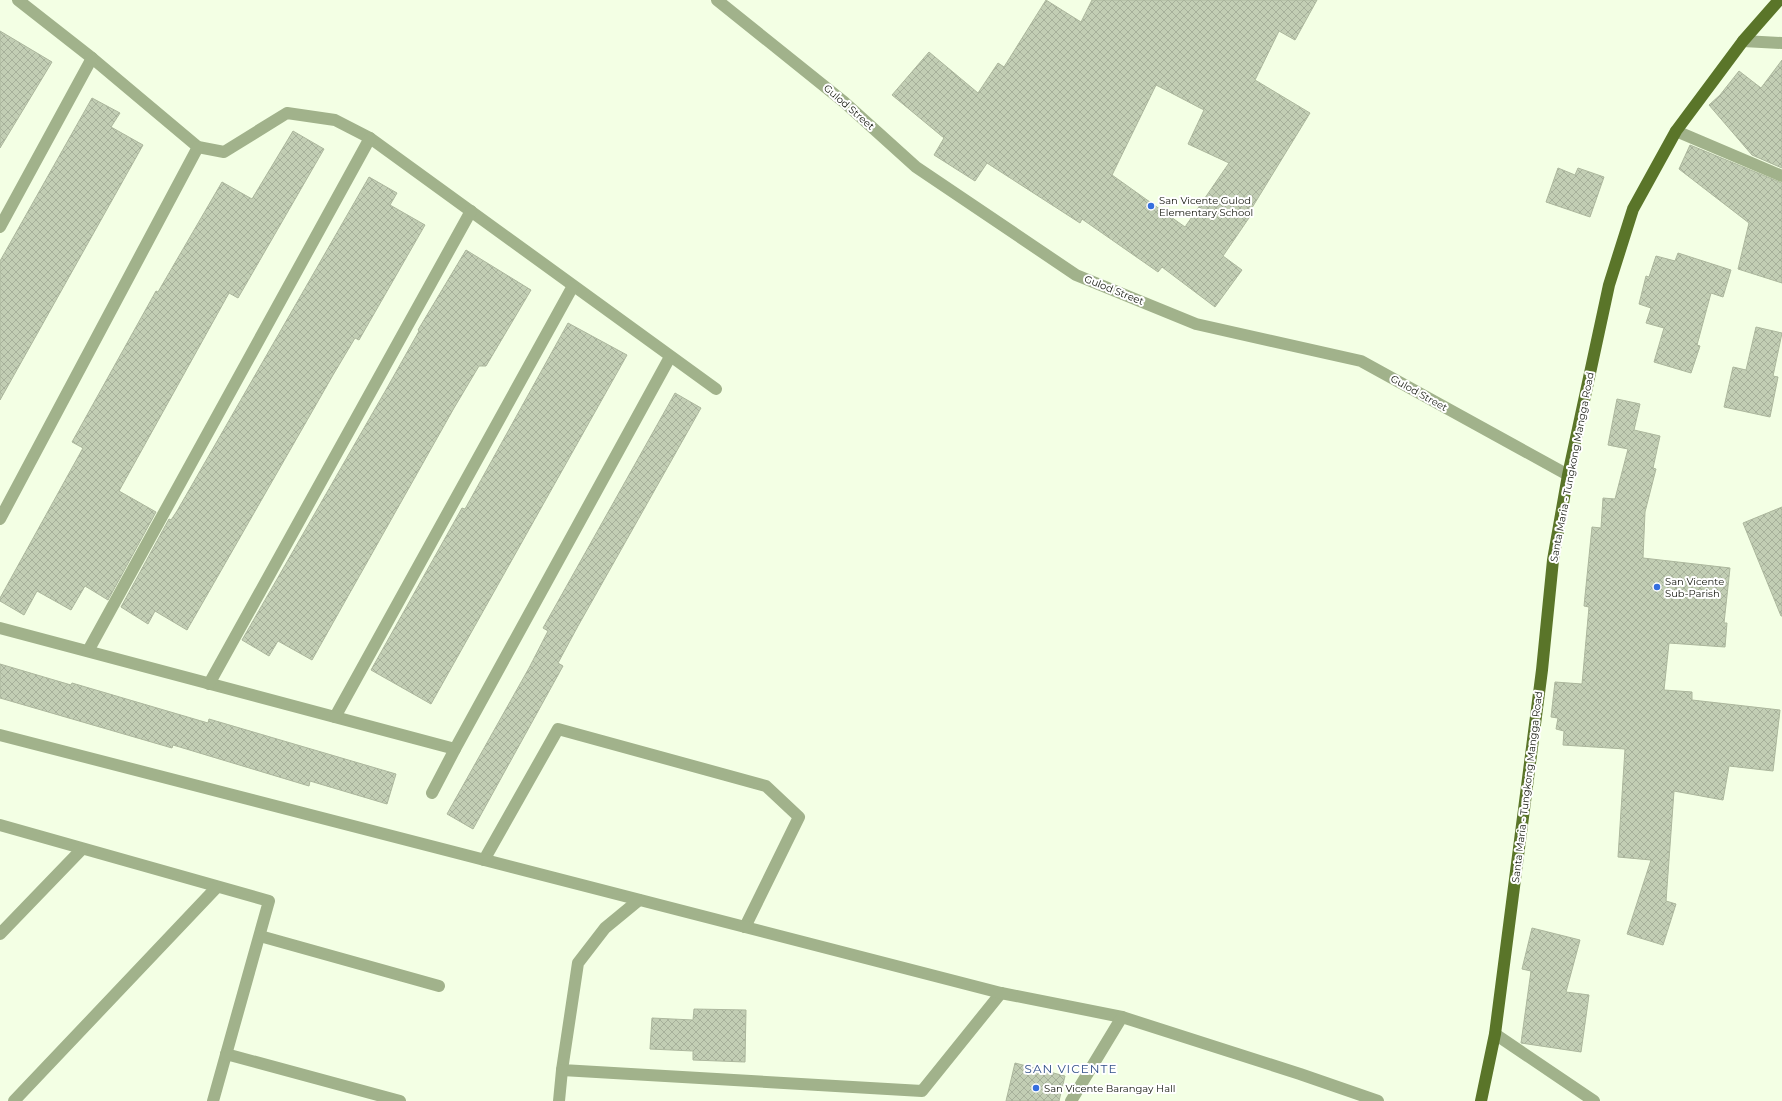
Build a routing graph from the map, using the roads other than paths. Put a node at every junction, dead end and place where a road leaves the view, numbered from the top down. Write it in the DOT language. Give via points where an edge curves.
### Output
graph roads {
  1 [pos="18,0"];
  2 [pos="717,0"];
  3 [pos="1779,0"];
  4 [pos="1743,41"];
  5 [pos="1782,43"];
  6 [pos="92,58"];
  7 [pos="1676,131"];
  8 [pos="370,138"];
  9 [pos="198,147"];
  10 [pos="1782,176"];
  11 [pos="471,211"];
  12 [pos="0,227"];
  13 [pos="573,286"];
  14 [pos="670,357"];
  15 [pos="716,389"];
  16 [pos="1568,475"];
  17 [pos="0,519"];
  18 [pos="0,628"];
  19 [pos="88,651"];
  20 [pos="209,684"];
  21 [pos="335,717"];
  22 [pos="0,734"];
  23 [pos="455,749"];
  24 [pos="432,793"];
  25 [pos="0,825"];
  26 [pos="82,848"];
  27 [pos="484,860"];
  28 [pos="217,887"];
  29 [pos="639,900"];
  30 [pos="745,927"];
  31 [pos="0,934"];
  32 [pos="260,936"];
  33 [pos="439,986"];
  34 [pos="1002,993"];
  35 [pos="1122,1017"];
  36 [pos="1495,1034"];
  37 [pos="226,1054"];
  38 [pos="562,1070"];
  39 [pos="920,1096"];
  40 [pos="14,1101"];
  41 [pos="212,1101"];
  42 [pos="400,1101"];
  43 [pos="559,1101"];
  44 [pos="1071,1101"];
  45 [pos="1378,1101"];
  46 [pos="1481,1101"];
  47 [pos="1594,1101"];
  1 -- 6 [label="street"];
  2 -- 16 [label="street, Gulod Street" via="844,102 916,167 1076,275 1196,324 1361,361"];
  3 -- 4 [label="main road, Santa Maria - Tungkong Mangga Road"];
  4 -- 5 [label="street"];
  4 -- 7 [label="main road, Santa Maria - Tungkong Mangga Road"];
  6 -- 9 [label="street"];
  6 -- 12 [label="street"];
  7 -- 10 [label="street"];
  7 -- 16 [label="main road, Santa Maria - Tungkong Mangga Road" via="1633,209 1609,285"];
  8 -- 9 [label="street" via="335,120 287,114 224,152"];
  8 -- 11 [label="street"];
  8 -- 19 [label="street"];
  9 -- 17 [label="street"];
  11 -- 13 [label="street"];
  11 -- 20 [label="street"];
  13 -- 14 [label="street"];
  13 -- 21 [label="street"];
  14 -- 15 [label="street"];
  14 -- 23 [label="street"];
  16 -- 36 [label="main road, Santa Maria - Tungkong Mangga Road" via="1553,560 1542,670"];
  18 -- 19 [label="street"];
  19 -- 20 [label="street"];
  20 -- 21 [label="street"];
  21 -- 23 [label="street"];
  22 -- 27 [label="street"];
  23 -- 24 [label="street"];
  25 -- 26 [label="street"];
  26 -- 28 [label="street"];
  26 -- 31 [label="street"];
  27 -- 29 [label="street"];
  27 -- 30 [label="street" via="558,729 766,786 799,817"];
  28 -- 32 [label="street" via="269,901"];
  28 -- 40 [label="street"];
  29 -- 30 [label="street"];
  29 -- 38 [label="street" via="605,928 578,963"];
  30 -- 34 [label="street"];
  32 -- 33 [label="street"];
  32 -- 37 [label="street"];
  34 -- 35 [label="street"];
  34 -- 39 [label="street"];
  35 -- 44 [label="street"];
  35 -- 45 [label="street"];
  36 -- 46 [label="main road, Santa Maria - Tungkong Mangga Road"];
  36 -- 47 [label="street"];
  37 -- 41 [label="street"];
  37 -- 42 [label="street"];
  38 -- 39 [label="street"];
  38 -- 43 [label="street"];
}
